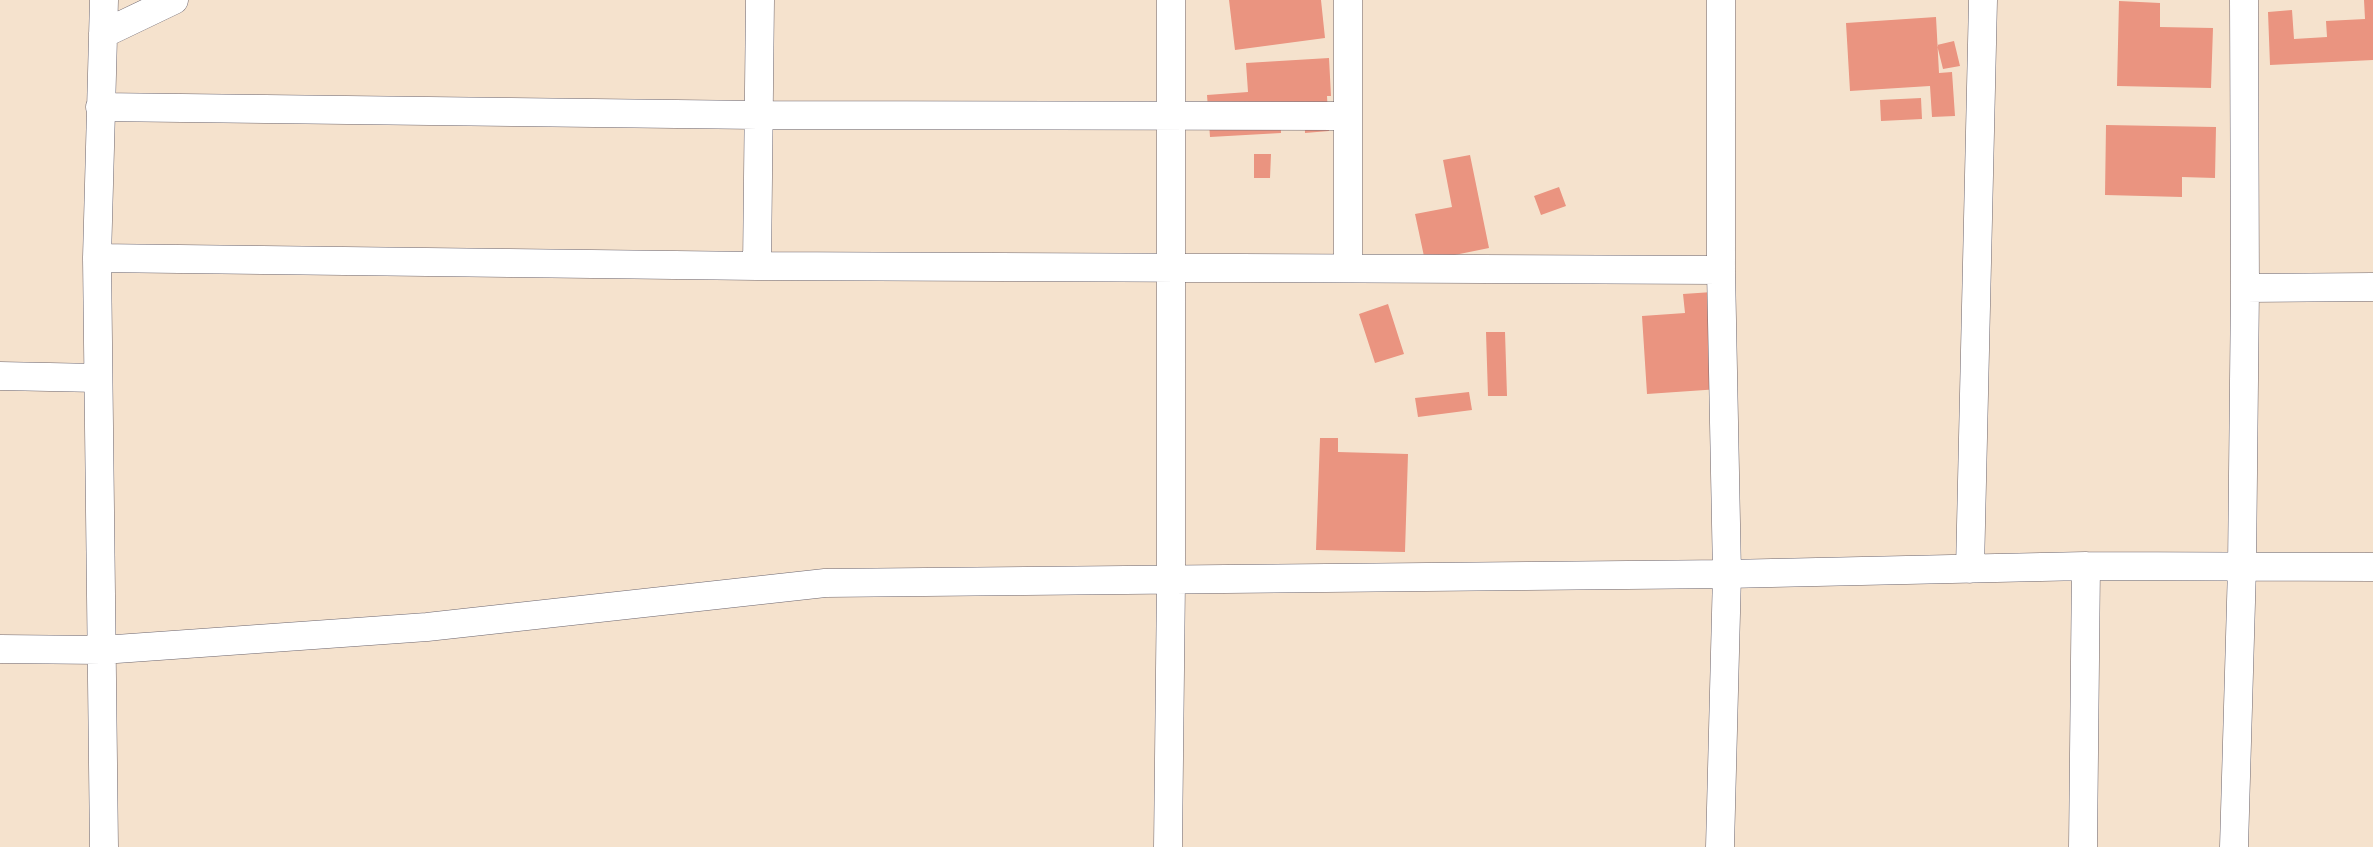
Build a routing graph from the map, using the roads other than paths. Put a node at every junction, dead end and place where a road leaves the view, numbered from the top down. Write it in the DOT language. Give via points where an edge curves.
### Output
graph roads {
  1 [pos="104,0"];
  2 [pos="174,0"];
  3 [pos="760,0"];
  4 [pos="1170,0"];
  5 [pos="1348,0"];
  6 [pos="1721,0"];
  7 [pos="1983,0"];
  8 [pos="2244,0"];
  9 [pos="103,34"];
  10 [pos="100,107"];
  11 [pos="758,115"];
  12 [pos="1172,116"];
  13 [pos="1347,116"];
  14 [pos="97,258"];
  15 [pos="757,266"];
  16 [pos="1348,268"];
  17 [pos="1171,270"];
  18 [pos="1721,270"];
  19 [pos="2373,287"];
  20 [pos="2245,288"];
  21 [pos="0,376"];
  22 [pos="98,378"];
  23 [pos="2086,566"];
  24 [pos="2242,567"];
  25 [pos="2373,567"];
  26 [pos="1970,569"];
  27 [pos="1727,574"];
  28 [pos="1171,581"];
  29 [pos="0,648"];
  30 [pos="102,650"];
  31 [pos="104,847"];
  32 [pos="1168,847"];
  33 [pos="1720,847"];
  34 [pos="2083,847"];
  35 [pos="2234,847"];
  1 -- 9 [label="street"];
  2 -- 9 [label="street"];
  3 -- 11 [label="street"];
  4 -- 12 [label="street"];
  5 -- 13 [label="street"];
  6 -- 18 [label="street"];
  7 -- 26 [label="street"];
  8 -- 20 [label="street"];
  9 -- 10 [label="street"];
  10 -- 11 [label="street"];
  10 -- 14 [label="street"];
  11 -- 12 [label="street"];
  11 -- 15 [label="street"];
  12 -- 13 [label="street"];
  12 -- 17 [label="street"];
  13 -- 16 [label="street"];
  14 -- 15 [label="street"];
  14 -- 22 [label="street"];
  15 -- 17 [label="street"];
  16 -- 17 [label="street"];
  16 -- 18 [label="street"];
  17 -- 28 [label="street"];
  18 -- 27 [label="street"];
  19 -- 20 [label="street"];
  20 -- 24 [label="street"];
  21 -- 22 [label="street"];
  22 -- 30 [label="street"];
  23 -- 24 [label="street"];
  23 -- 26 [label="street"];
  23 -- 34 [label="street"];
  24 -- 25 [label="street"];
  24 -- 35 [label="street"];
  26 -- 27 [label="street"];
  27 -- 28 [label="street"];
  27 -- 33 [label="street"];
  28 -- 30 [label="street" via="826,583 427,627"];
  28 -- 32 [label="street"];
  29 -- 30 [label="street"];
  30 -- 31 [label="street"];
}
